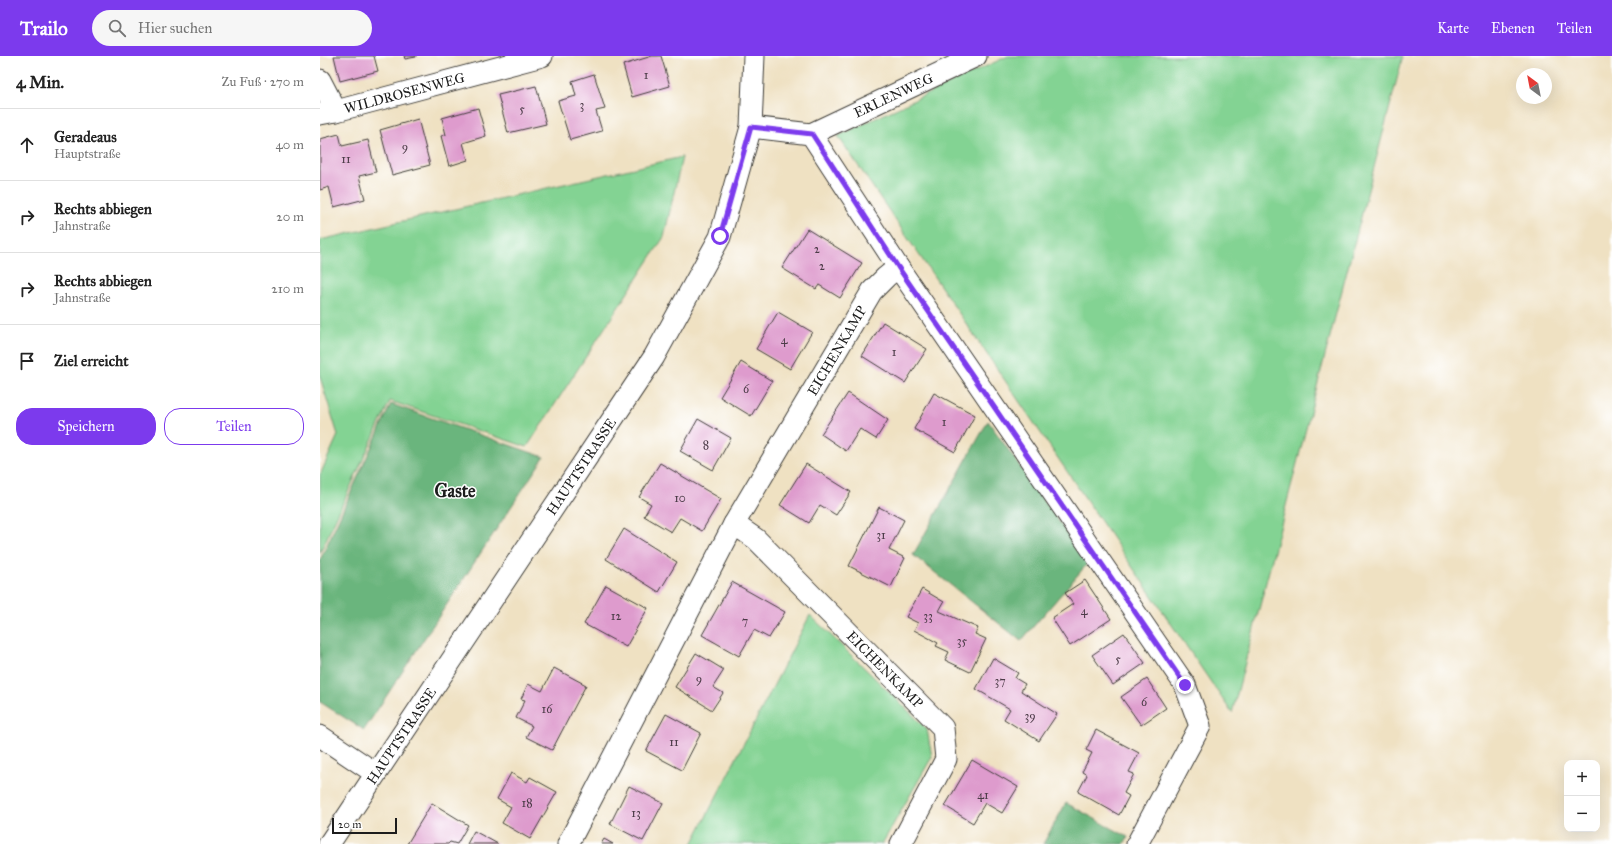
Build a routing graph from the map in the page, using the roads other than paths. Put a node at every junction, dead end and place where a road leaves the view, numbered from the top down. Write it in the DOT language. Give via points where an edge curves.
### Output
graph roads {
  1 [pos="542,56"];
  2 [pos="754,56"];
  3 [pos="976,56"];
  4 [pos="516,59"];
  5 [pos="320,80"];
  6 [pos="328,113"];
  7 [pos="751,127"];
  8 [pos="812,134"];
  9 [pos="898,267"];
  10 [pos="734,524"];
  11 [pos="323,745"];
  12 [pos="375,773"];
  13 [pos="329,844"];
  14 [pos="568,844"];
  15 [pos="901,844"];
  16 [pos="1137,844"];
  1 -- 4 [label="street, WILDROSENWEG"];
  2 -- 7 [label="street, HAUPTSTRASSE"];
  3 -- 8 [label="street, ERLENWEG"];
  4 -- 6 [label="street, WILDROSENWEG"];
  5 -- 6 [label="street, WILDROSENWEG"];
  7 -- 8 [label="street"];
  7 -- 12 [label="street, HAUPTSTRASSE" via="720,236 654,357"];
  8 -- 9 [label="street"];
  9 -- 10 [label="street, EICHENKAMP" via="872,291"];
  9 -- 16 [label="street" via="1185,685 1200,726"];
  10 -- 14 [label="street, EICHENKAMP"];
  10 -- 15 [label="street, EICHENKAMP" via="756,539 942,728 946,759"];
  11 -- 12 [label="street"];
  12 -- 13 [label="street, HAUPTSTRASSE"];
}
